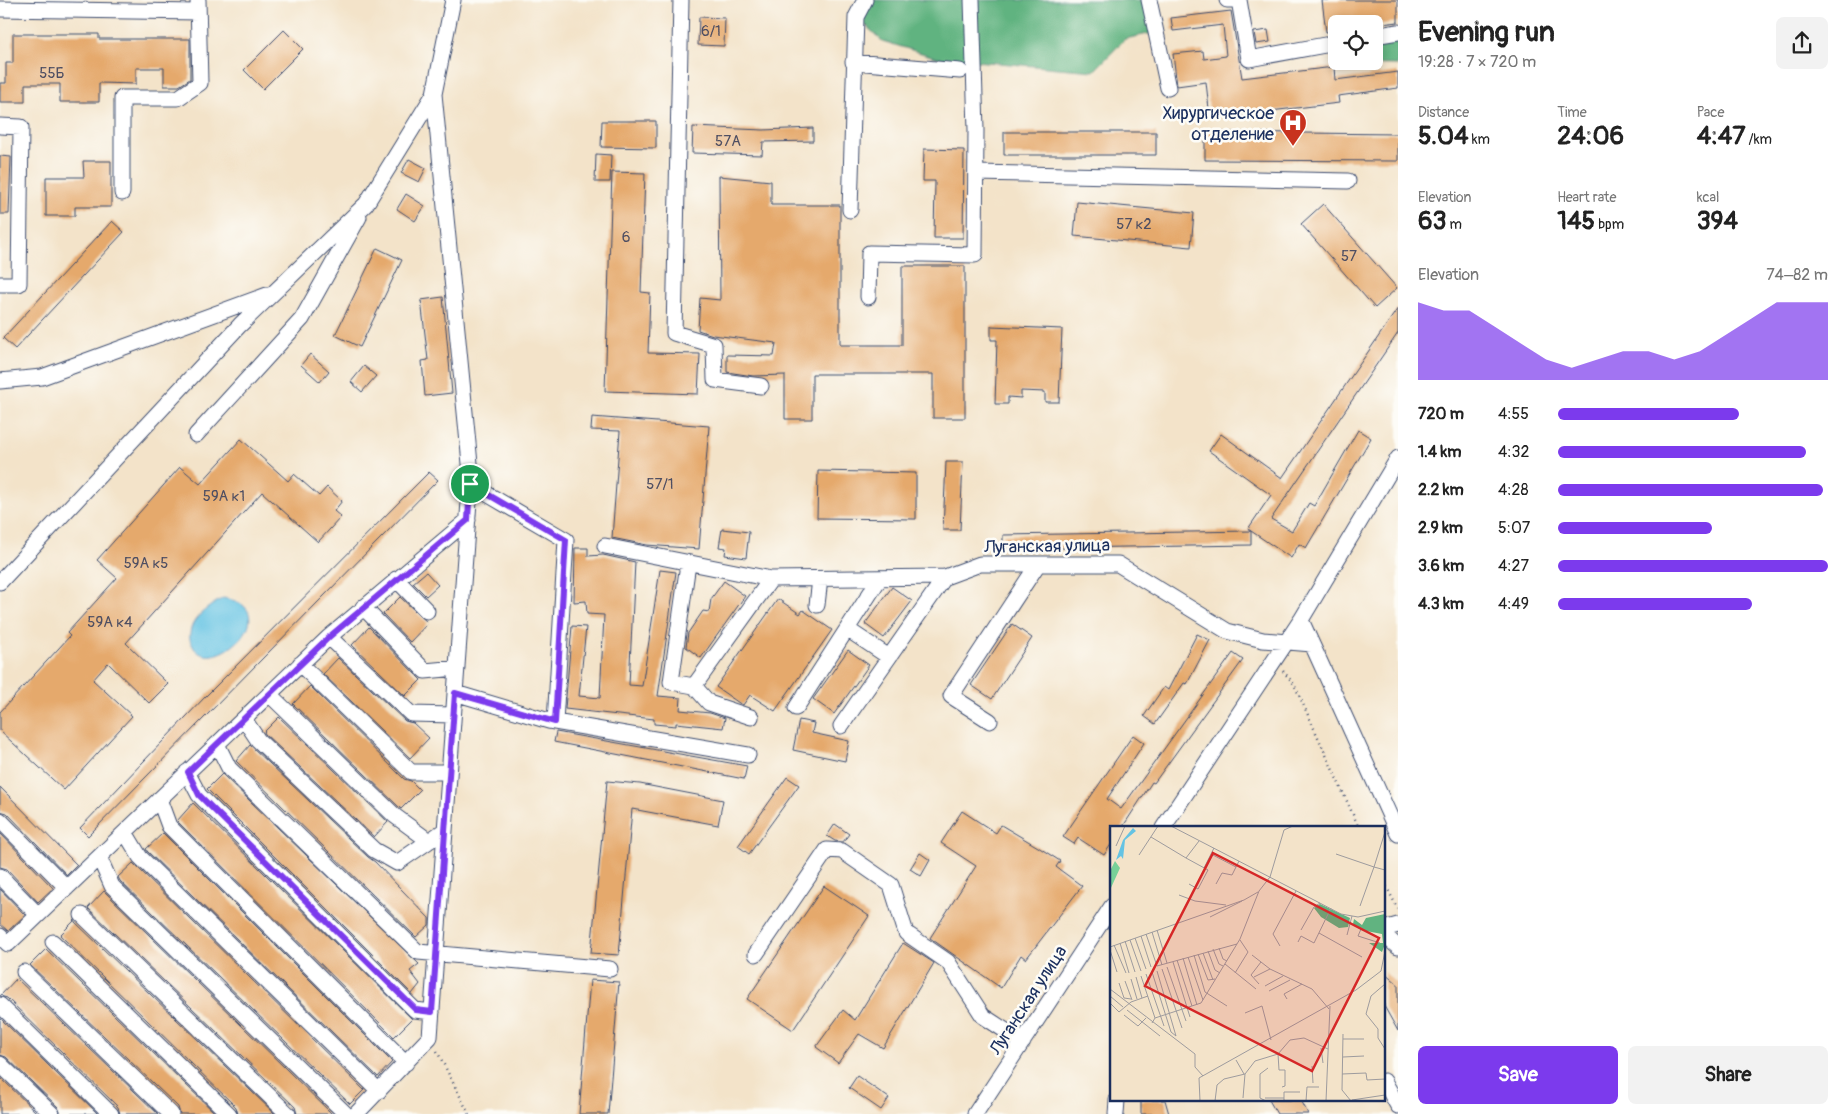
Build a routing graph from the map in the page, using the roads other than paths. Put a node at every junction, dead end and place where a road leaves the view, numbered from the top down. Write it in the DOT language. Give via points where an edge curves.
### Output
graph roads {
  1 [pos="453,0"];
  2 [pos="681,0"];
  3 [pos="866,0"];
  4 [pos="972,0"];
  5 [pos="1149,0"];
  6 [pos="1227,0"];
  7 [pos="198,6"];
  8 [pos="0,9"];
  9 [pos="1398,32"];
  10 [pos="1383,34"];
  11 [pos="1328,44"];
  12 [pos="853,62"];
  13 [pos="960,71"];
  14 [pos="1168,88"];
  15 [pos="434,94"];
  16 [pos="0,126"];
  17 [pos="976,172"];
  18 [pos="1348,181"];
  19 [pos="122,193"];
  20 [pos="366,204"];
  21 [pos="850,210"];
  22 [pos="0,284"];
  23 [pos="274,293"];
  24 [pos="868,297"];
  25 [pos="0,381"];
  26 [pos="762,386"];
  27 [pos="196,435"];
  28 [pos="1398,458"];
  29 [pos="470,484"];
  30 [pos="468,520"];
  31 [pos="605,546"];
  32 [pos="688,564"];
  33 [pos="1038,564"];
  34 [pos="945,577"];
  35 [pos="880,578"];
  36 [pos="396,579"];
  37 [pos="771,579"];
  38 [pos="820,579"];
  39 [pos="0,582"];
  40 [pos="817,605"];
  41 [pos="363,607"];
  42 [pos="426,611"];
  43 [pos="1301,620"];
  44 [pos="847,629"];
  45 [pos="329,637"];
  46 [pos="1287,641"];
  47 [pos="1312,644"];
  48 [pos="889,657"];
  49 [pos="300,664"];
  50 [pos="457,668"];
  51 [pos="694,686"];
  52 [pos="455,693"];
  53 [pos="269,694"];
  54 [pos="796,708"];
  55 [pos="453,715"];
  56 [pos="751,717"];
  57 [pos="244,718"];
  58 [pos="990,721"];
  59 [pos="555,722"];
  60 [pos="841,726"];
  61 [pos="217,744"];
  62 [pos="748,755"];
  63 [pos="188,772"];
  64 [pos="449,772"];
  65 [pos="160,799"];
  66 [pos="0,820"];
  67 [pos="1164,826"];
  68 [pos="445,830"];
  69 [pos="125,832"];
  70 [pos="1398,834"];
  71 [pos="429,841"];
  72 [pos="99,857"];
  73 [pos="0,876"];
  74 [pos="67,888"];
  75 [pos="1110,909"];
  76 [pos="38,915"];
  77 [pos="82,915"];
  78 [pos="0,936"];
  79 [pos="1386,937"];
  80 [pos="53,942"];
  81 [pos="1398,947"];
  82 [pos="756,954"];
  83 [pos="436,955"];
  84 [pos="610,969"];
  85 [pos="24,972"];
  86 [pos="0,1005"];
  87 [pos="432,1012"];
  88 [pos="1023,1042"];
  89 [pos="406,1063"];
  90 [pos="0,1064"];
  91 [pos="1386,1085"];
  92 [pos="380,1091"];
  93 [pos="1398,1106"];
  94 [pos="52,1114"];
  95 [pos="111,1114"];
  96 [pos="171,1114"];
  97 [pos="229,1114"];
  98 [pos="288,1114"];
  99 [pos="346,1114"];
  100 [pos="356,1114"];
  101 [pos="975,1114"];
  1 -- 15 [label="street"];
  2 -- 26 [label="street" via="674,333 714,345 715,380"];
  3 -- 12 [label="street" via="856,17"];
  4 -- 17 [label="street"];
  5 -- 14 [label="street"];
  6 -- 11 [label="street" via="1239,0 1249,59"];
  7 -- 8 [label="street"];
  7 -- 19 [label="street" via="200,83 178,98 122,98"];
  9 -- 10 [label="street"];
  12 -- 13 [label="street"];
  12 -- 21 [label="street"];
  15 -- 20 [label="street"];
  15 -- 29 [label="street"];
  16 -- 22 [label="street" via="21,127 19,284"];
  17 -- 18 [label="street"];
  17 -- 24 [label="street" via="975,254 869,253"];
  20 -- 23 [label="street"];
  20 -- 27 [label="street" via="302,319"];
  23 -- 25 [label="street" via="42,377"];
  23 -- 39 [label="street" via="240,324"];
  28 -- 43 [label="street"];
  29 -- 30 [label="street"];
  29 -- 59 [label="street" via="566,540"];
  30 -- 36 [label="street"];
  30 -- 50 [label="street"];
  31 -- 32 [label="street, Луганская улица"];
  32 -- 37 [label="street, Луганская улица"];
  32 -- 51 [label="street" via="671,682"];
  33 -- 34 [label="street, Луганская улица" via="980,564"];
  33 -- 46 [label="street, Луганская улица" via="1118,564 1227,631"];
  33 -- 58 [label="street" via="951,696"];
  34 -- 35 [label="street, Луганская улица"];
  34 -- 48 [label="street"];
  35 -- 38 [label="street, Луганская улица"];
  35 -- 44 [label="street"];
  36 -- 41 [label="street"];
  36 -- 42 [label="street"];
  37 -- 38 [label="street, Луганская улица"];
  37 -- 51 [label="street"];
  38 -- 40 [label="street"];
  41 -- 45 [label="street"];
  41 -- 50 [label="street" via="425,671"];
  43 -- 46 [label="street"];
  43 -- 47 [label="street"];
  44 -- 48 [label="street"];
  44 -- 54 [label="street"];
  45 -- 49 [label="street"];
  45 -- 55 [label="street" via="411,714"];
  46 -- 47 [label="street, Луганская улица"];
  46 -- 67 [label="street"];
  47 -- 70 [label="street"];
  48 -- 60 [label="street"];
  49 -- 53 [label="street"];
  49 -- 64 [label="street" via="411,772"];
  50 -- 52 [label="street"];
  51 -- 56 [label="street" via="709,703"];
  52 -- 55 [label="street"];
  52 -- 59 [label="street"];
  53 -- 57 [label="street"];
  53 -- 71 [label="street" via="395,816"];
  55 -- 64 [label="street"];
  57 -- 61 [label="street"];
  57 -- 71 [label="street" via="258,740 374,850 397,863"];
  59 -- 62 [label="street"];
  61 -- 63 [label="street"];
  61 -- 83 [label="street" via="229,768 411,946 418,952"];
  63 -- 65 [label="street"];
  63 -- 87 [label="street" via="199,795 416,1010"];
  64 -- 68 [label="street"];
  65 -- 69 [label="street"];
  65 -- 89 [label="street" via="169,826"];
  66 -- 74 [label="street"];
  68 -- 71 [label="street"];
  68 -- 83 [label="street"];
  69 -- 72 [label="street"];
  69 -- 92 [label="street" via="140,857"];
  72 -- 74 [label="street"];
  72 -- 99 [label="street" via="112,886"];
  73 -- 76 [label="street"];
  74 -- 76 [label="street"];
  75 -- 88 [label="street, Луганская улица"];
  76 -- 78 [label="street" via="8,944"];
  77 -- 98 [label="street"];
  79 -- 81 [label="street"];
  80 -- 97 [label="street"];
  82 -- 88 [label="street" via="826,850 842,852 891,885 906,933 948,962 983,1016"];
  83 -- 84 [label="street"];
  83 -- 87 [label="street"];
  85 -- 96 [label="street"];
  86 -- 95 [label="street"];
  87 -- 89 [label="street" via="430,1037"];
  88 -- 101 [label="street, Луганская улица"];
  89 -- 92 [label="street"];
  90 -- 94 [label="street"];
  91 -- 93 [label="street"];
  92 -- 100 [label="street"];
}
